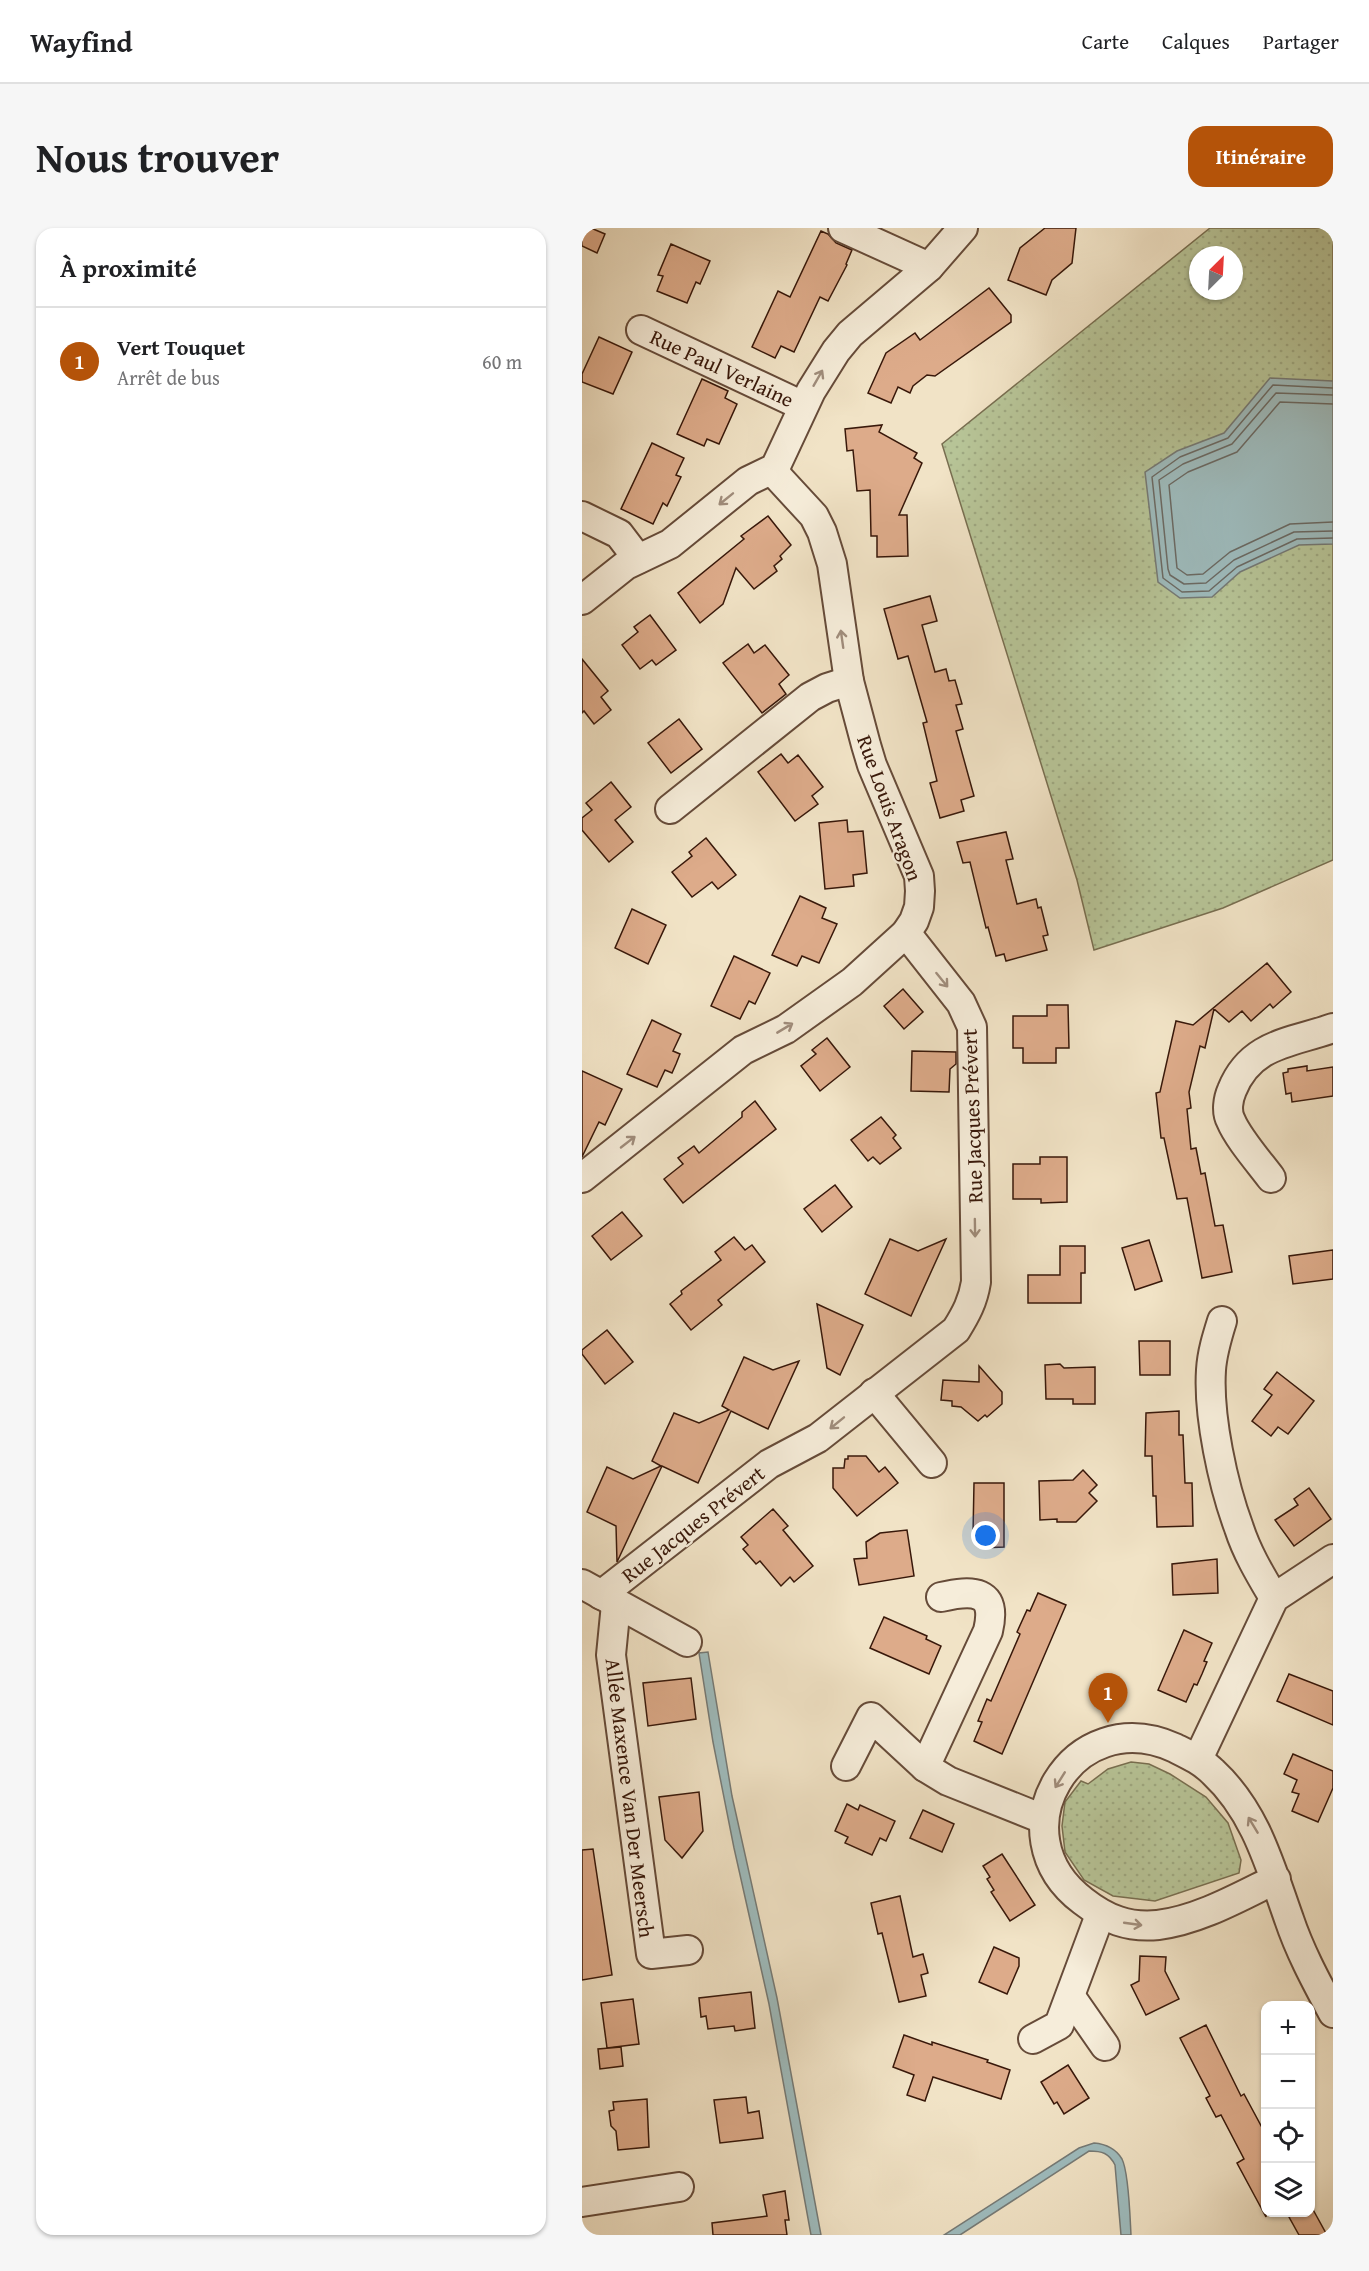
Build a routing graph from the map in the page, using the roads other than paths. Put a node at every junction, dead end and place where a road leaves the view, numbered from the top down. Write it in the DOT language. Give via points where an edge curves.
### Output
graph roads {
  1 [pos="843,228"];
  2 [pos="963,228"];
  3 [pos="930,267"];
  4 [pos="641,330"];
  5 [pos="803,406"];
  6 [pos="775,468"];
  7 [pos="582,516"];
  8 [pos="638,559"];
  9 [pos="582,600"];
  10 [pos="849,681"];
  11 [pos="669,809"];
  12 [pos="906,933"];
  13 [pos="1333,1028"];
  14 [pos="582,1178"];
  15 [pos="1271,1178"];
  16 [pos="1222,1321"];
  17 [pos="874,1393"];
  18 [pos="932,1463"];
  19 [pos="1333,1559"];
  20 [pos="600,1594"];
  21 [pos="940,1597"];
  22 [pos="1274,1598"];
  23 [pos="687,1642"];
  24 [pos="1198,1759"];
  25 [pos="846,1767"];
  26 [pos="925,1767"];
  27 [pos="1043,1819"];
  28 [pos="1276,1879"];
  29 [pos="1100,1915"];
  30 [pos="688,1950"];
  31 [pos="1071,1997"];
  32 [pos="1333,2013"];
  33 [pos="1033,2039"];
  34 [pos="1105,2046"];
  35 [pos="679,2187"];
  36 [pos="582,2202"];
  1 -- 3 [label="street"];
  2 -- 3 [label="street, Rue Paul Verlaine"];
  5 -- 3 [label="street, Rue Paul Verlaine, one-way" via="820,374 850,334"];
  4 -- 5 [label="street, Rue Paul Verlaine"];
  5 -- 6 [label="street, Rue Paul Verlaine"];
  6 -- 8 [label="street, one-way" via="748,481 670,544"];
  10 -- 6 [label="street, Rue Louis Aragon, one-way" via="832,564 822,532 814,516 778,477"];
  7 -- 8 [label="street" via="619,534"];
  8 -- 9 [label="street"];
  10 -- 11 [label="street" via="810,697"];
  10 -- 12 [label="street, Rue Louis Aragon" via="872,765 919,876 919,907"];
  14 -- 12 [label="street, one-way" via="743,1050 786,1029 852,982"];
  12 -- 17 [label="street, Rue Jacques Prévert, one-way" via="961,1003 972,1027 976,1282 974,1297 956,1330"];
  13 -- 15 [label="street" via="1267,1048 1250,1061 1230,1093 1231,1122"];
  16 -- 22 [label="street" via="1211,1370 1218,1444 1239,1529"];
  17 -- 18 [label="street"];
  17 -- 20 [label="street, Rue Jacques Prévert, one-way" via="812,1442 769,1464"];
  19 -- 22 [label="street"];
  20 -- 23 [label="street"];
  20 -- 30 [label="street, Allée Maxence Van Der Meersch" via="651,1954"];
  21 -- 26 [label="street" via="977,1593 988,1601 992,1615"];
  22 -- 24 [label="street"];
  24 -- 27 [label="street, one-way" via="1146,1738 1103,1741 1086,1751 1058,1780"];
  28 -- 24 [label="street, one-way" via="1258,1834 1236,1797"];
  25 -- 26 [label="street" via="871,1717"];
  26 -- 27 [label="street" via="948,1781"];
  27 -- 29 [label="street" via="1049,1860 1060,1879"];
  29 -- 28 [label="street, one-way" via="1144,1926 1172,1922 1210,1910"];
  28 -- 32 [label="street" via="1304,1955"];
  29 -- 31 [label="street"];
  31 -- 33 [label="street" via="1059,2025"];
  31 -- 34 [label="street"];
  35 -- 36 [label="street"];
}
